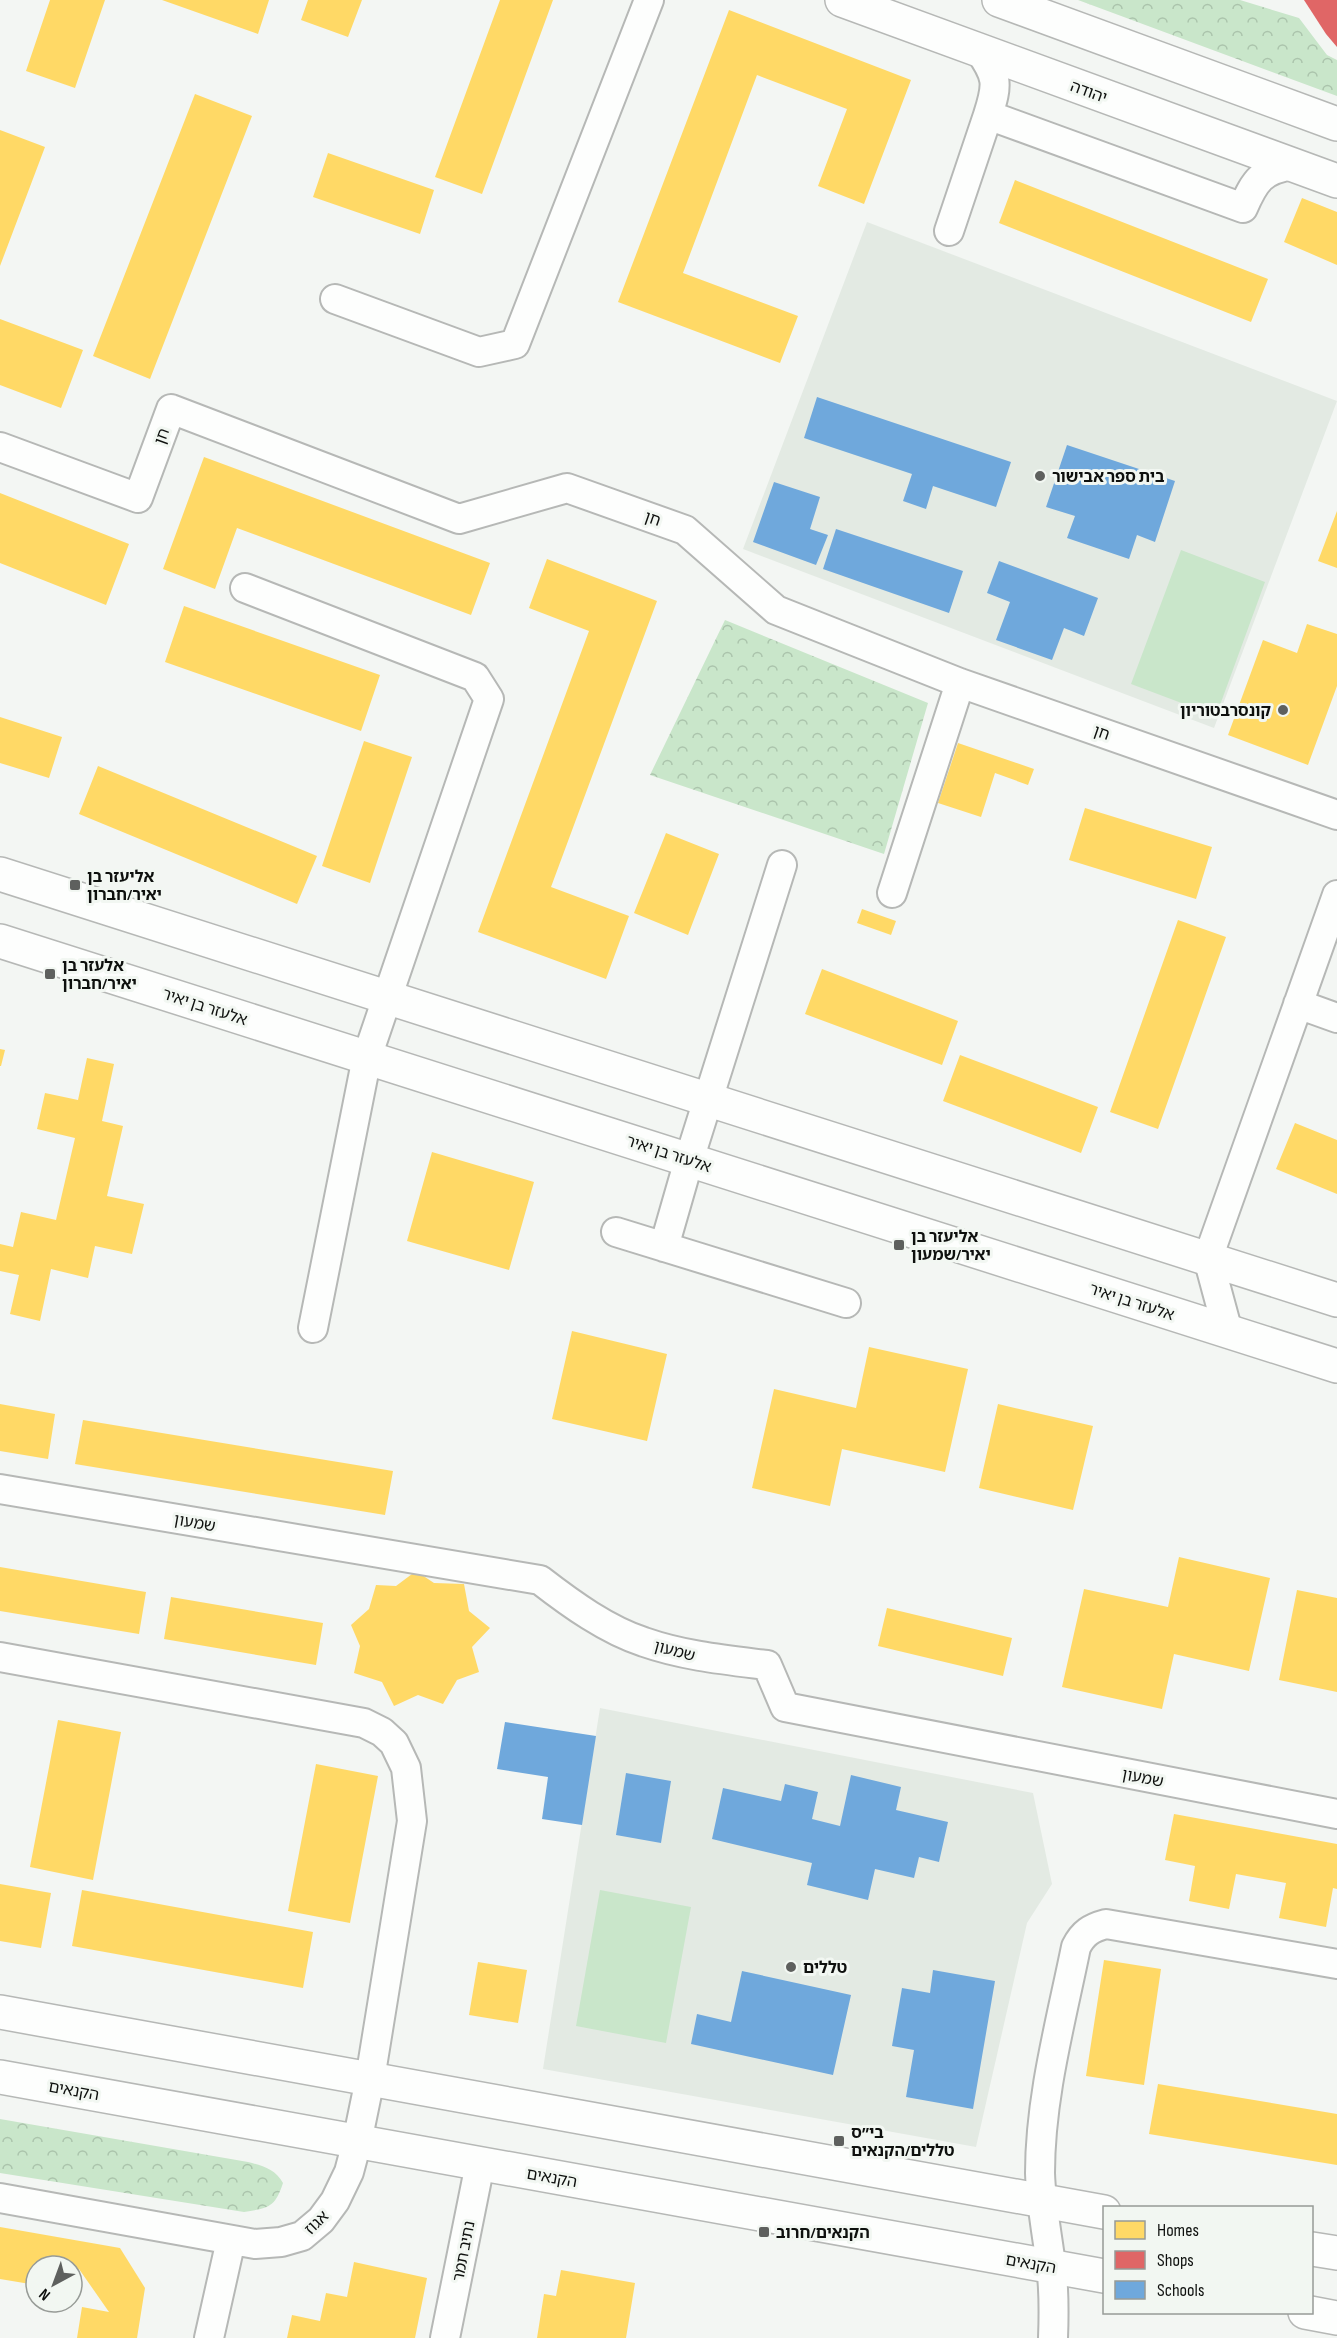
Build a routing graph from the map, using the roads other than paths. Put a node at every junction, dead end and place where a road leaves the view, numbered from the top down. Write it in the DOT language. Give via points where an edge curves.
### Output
graph roads {
  1 [pos="649,0"];
  2 [pos="842,0"];
  3 [pos="999,0"];
  4 [pos="980,50"];
  5 [pos="988,115"];
  6 [pos="1337,124"];
  7 [pos="1293,165"];
  8 [pos="1337,181"];
  9 [pos="949,231"];
  10 [pos="335,299"];
  11 [pos="0,447"];
  12 [pos="245,588"];
  13 [pos="960,682"];
  14 [pos="1337,815"];
  15 [pos="782,865"];
  16 [pos="0,874"];
  17 [pos="892,893"];
  18 [pos="1337,896"];
  19 [pos="0,941"];
  20 [pos="388,998"];
  21 [pos="1298,1004"];
  22 [pos="1337,1018"];
  23 [pos="367,1057"];
  24 [pos="708,1099"];
  25 [pos="689,1160"];
  26 [pos="615,1232"];
  27 [pos="664,1247"];
  28 [pos="1208,1258"];
  29 [pos="1337,1300"];
  30 [pos="846,1303"];
  31 [pos="313,1328"];
  32 [pos="1228,1332"];
  33 [pos="1337,1366"];
  34 [pos="0,1489"];
  35 [pos="0,1658"];
  36 [pos="1337,1815"];
  37 [pos="1337,1964"];
  38 [pos="0,2012"];
  39 [pos="0,2077"];
  40 [pos="370,2079"];
  41 [pos="357,2142"];
  42 [pos="480,2164"];
  43 [pos="0,2198"];
  44 [pos="1041,2200"];
  45 [pos="1103,2212"];
  46 [pos="231,2240"];
  47 [pos="1313,2249"];
  48 [pos="1337,2253"];
  49 [pos="1051,2267"];
  50 [pos="1103,2276"];
  51 [pos="1311,2314"];
  52 [pos="1337,2318"];
  53 [pos="209,2338"];
  54 [pos="445,2338"];
  55 [pos="1053,2338"];
  1 -- 10 [label="street" via="514,344 478,352"];
  2 -- 4 [label="street, יהודה"];
  3 -- 6 [label="street"];
  4 -- 5 [label="street" via="993,70 996,92"];
  4 -- 7 [label="street, יהודה"];
  5 -- 7 [label="street" via="1243,208 1252,186 1260,178 1274,168"];
  5 -- 9 [label="street"];
  7 -- 8 [label="street, יהודה"];
  11 -- 13 [label="street, חן" via="138,498 171,409 459,519 567,488 686,530 776,610"];
  12 -- 20 [label="street" via="475,677 489,699"];
  13 -- 14 [label="street, חן"];
  13 -- 17 [label="street"];
  15 -- 24 [label="street"];
  16 -- 20 [label="street"];
  18 -- 21 [label="street"];
  19 -- 23 [label="street, אלעזר בן יאיר"];
  20 -- 23 [label="street"];
  20 -- 24 [label="street"];
  21 -- 22 [label="street"];
  21 -- 28 [label="street"];
  23 -- 25 [label="street, אלעזר בן יאיר"];
  23 -- 31 [label="street"];
  24 -- 25 [label="street"];
  24 -- 28 [label="street"];
  25 -- 27 [label="street"];
  25 -- 32 [label="street, אלעזר בן יאיר"];
  26 -- 27 [label="street"];
  27 -- 30 [label="street"];
  28 -- 29 [label="street"];
  28 -- 32 [label="street"];
  32 -- 33 [label="street, אלעזר בן יאיר"];
  34 -- 36 [label="street, שמעון" via="540,1580 579,1610 642,1642 704,1658 768,1665 785,1707"];
  35 -- 40 [label="street, אגוז" via="364,1723 394,1743 406,1768 412,1821"];
  37 -- 44 [label="street" via="1106,1924 1082,1935 1076,1947 1047,2093 1041,2137"];
  38 -- 40 [label="street"];
  39 -- 41 [label="street, הקנאים"];
  40 -- 41 [label="street, אגוז"];
  40 -- 44 [label="street"];
  41 -- 42 [label="street, הקנאים"];
  41 -- 46 [label="street, אגוז" via="335,2201 302,2236 255,2244"];
  42 -- 49 [label="street, הקנאים"];
  42 -- 54 [label="street, נתיב תמר"];
  43 -- 46 [label="street, אגוז"];
  44 -- 45 [label="street"];
  44 -- 49 [label="street"];
  46 -- 53 [label="street"];
  47 -- 48 [label="street"];
  49 -- 50 [label="street, הקנאים"];
  49 -- 55 [label="street"];
  51 -- 52 [label="street"];
}
